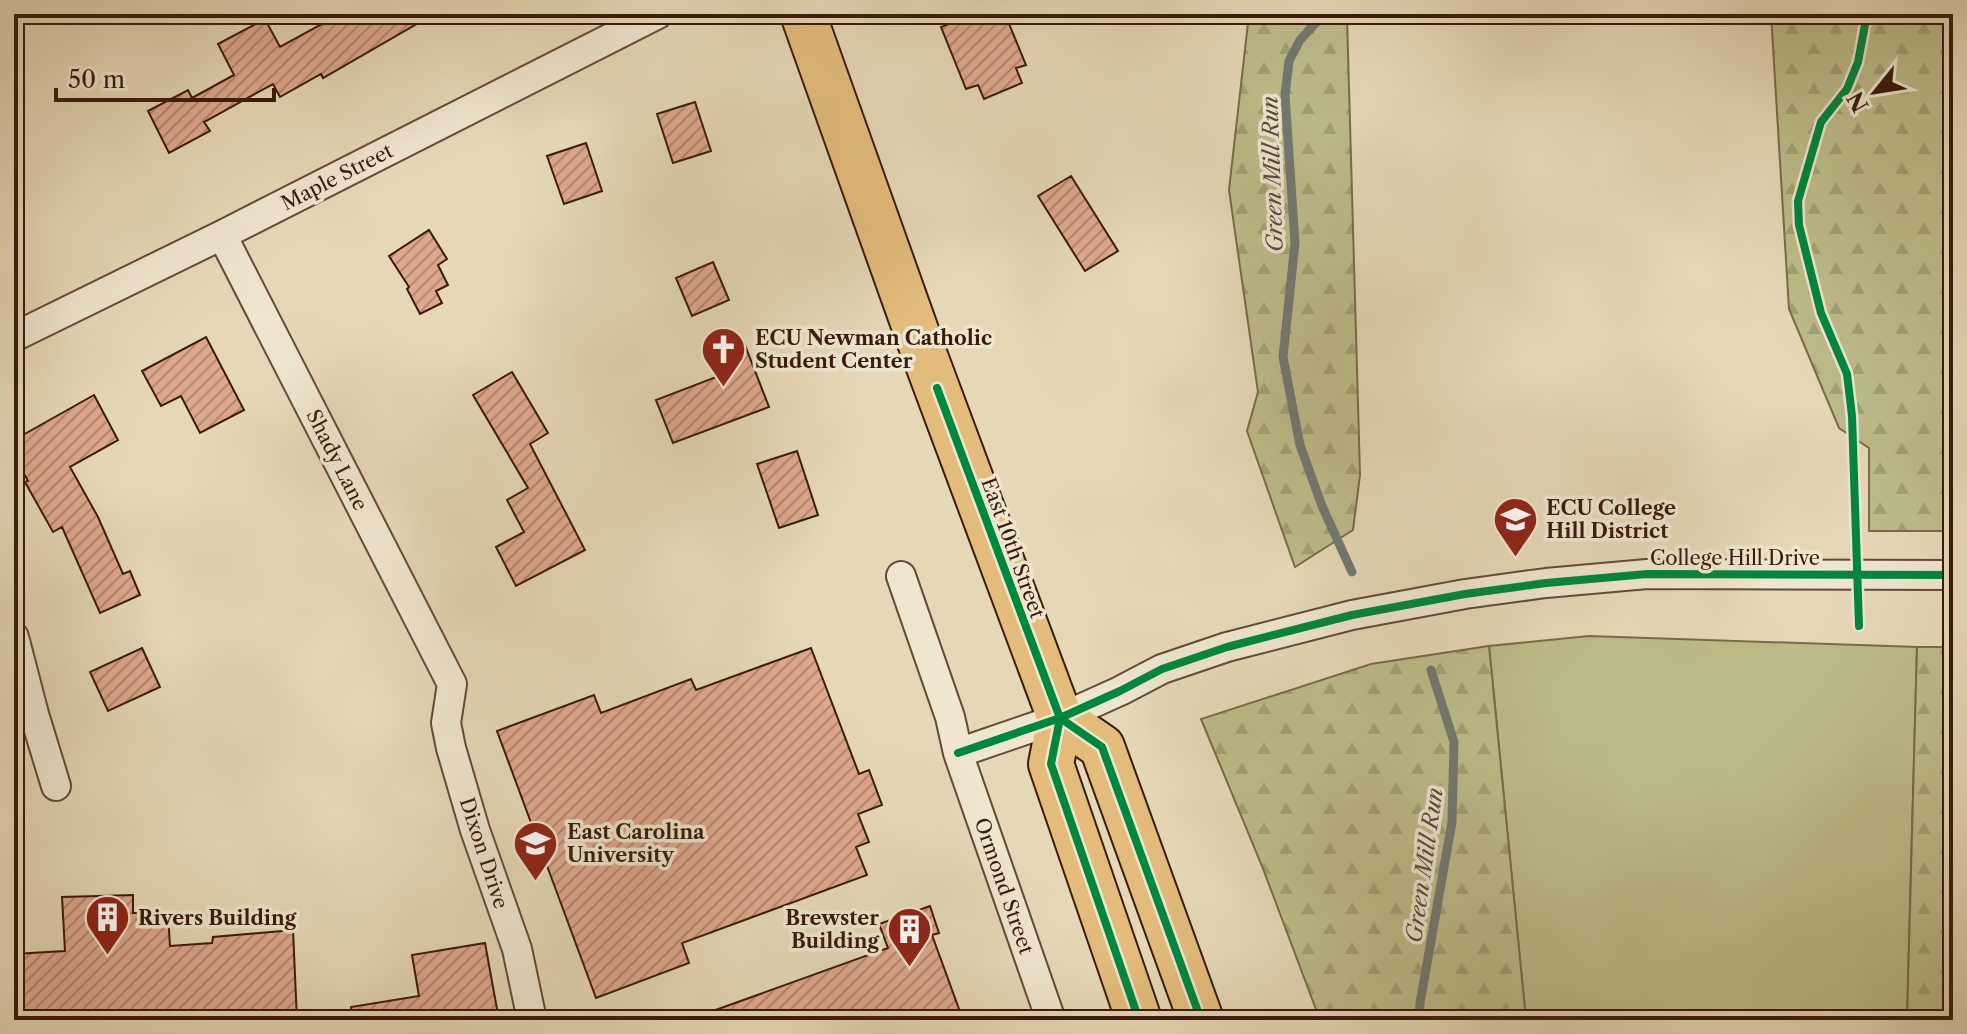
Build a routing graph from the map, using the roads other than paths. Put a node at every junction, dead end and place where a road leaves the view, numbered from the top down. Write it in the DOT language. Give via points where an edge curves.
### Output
graph roads {
  1 [pos="658,14"];
  2 [pos="803,14"];
  3 [pos="222,235"];
  4 [pos="14,337"];
  5 [pos="1953,575"];
  6 [pos="901,576"];
  7 [pos="14,637"];
  8 [pos="452,684"];
  9 [pos="1060,718"];
  10 [pos="958,753"];
  11 [pos="56,786"];
  12 [pos="532,1020"];
  13 [pos="1051,1020"];
  14 [pos="1139,1020"];
  15 [pos="1201,1020"];
  1 -- 3 [label="street, Maple Street"];
  2 -- 9 [label="main road, East 10th Street"];
  3 -- 4 [label="street, Maple Street"];
  3 -- 8 [label="street, Shady Lane"];
  5 -- 9 [label="street, College Hill Drive" via="1647,574 1465,594 1352,615 1227,647 1162,669"];
  6 -- 10 [label="street, Ormond Street"];
  7 -- 11 [label="street"];
  8 -- 12 [label="street, Dixon Drive" via="446,723 451,748 517,949"];
  9 -- 10 [label="street"];
  9 -- 14 [label="main road" via="1051,764"];
  9 -- 15 [label="main road" via="1102,747"];
  10 -- 13 [label="street, Ormond Street"];
}
